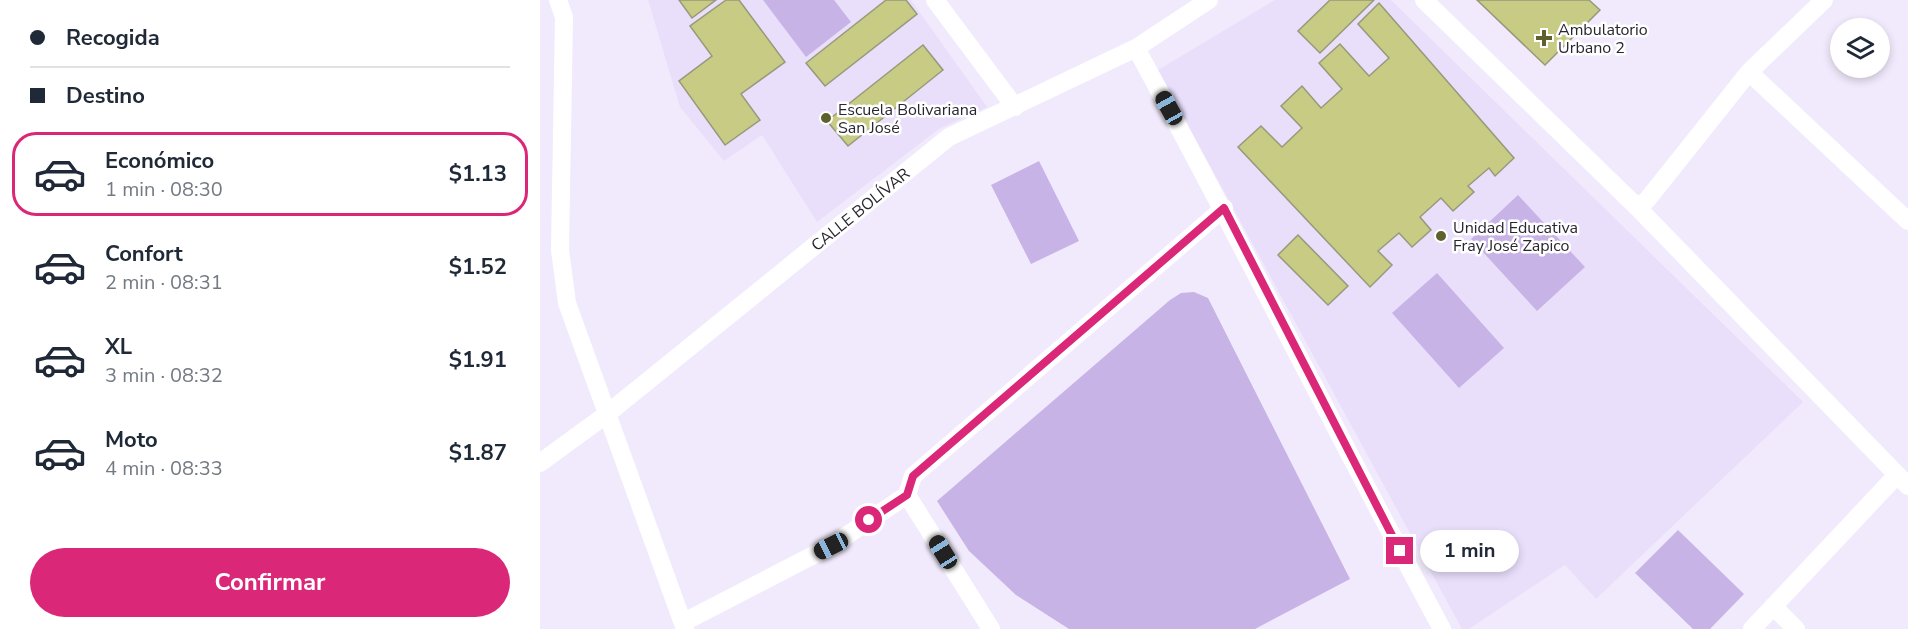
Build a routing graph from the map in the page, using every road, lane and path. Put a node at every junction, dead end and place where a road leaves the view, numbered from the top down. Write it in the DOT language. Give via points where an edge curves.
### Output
graph roads {
  1 [pos="558,0"];
  2 [pos="935,0"];
  3 [pos="1209,0"];
  4 [pos="1424,0"];
  5 [pos="1824,0"];
  6 [pos="1136,48"];
  7 [pos="1749,72"];
  8 [pos="1015,107"];
  9 [pos="1637,207"];
  10 [pos="1224,208"];
  11 [pos="1908,221"];
  12 [pos="606,414"];
  13 [pos="540,463"];
  14 [pos="1903,481"];
  15 [pos="907,495"];
  16 [pos="1773,606"];
  17 [pos="685,626"];
  18 [pos="991,629"];
  19 [pos="1442,629"];
  20 [pos="1752,629"];
  21 [pos="1796,629"];
  1 -- 12 [label="street" via="564,16 560,250 567,303"];
  2 -- 8 [label="street"];
  3 -- 6 [label="street, CALLE BOLÍVAR"];
  4 -- 9 [label="street"];
  5 -- 7 [label="street"];
  6 -- 8 [label="street, CALLE BOLÍVAR"];
  6 -- 10 [label="street"];
  7 -- 9 [label="street" via="1647,200"];
  7 -- 11 [label="street"];
  8 -- 12 [label="street, CALLE BOLÍVAR" via="949,137"];
  9 -- 14 [label="street"];
  10 -- 15 [label="street" via="913,476"];
  10 -- 19 [label="street"];
  12 -- 13 [label="street, CALLE BOLÍVAR"];
  12 -- 17 [label="street"];
  14 -- 16 [label="street"];
  15 -- 17 [label="street" via="831,546"];
  15 -- 18 [label="street"];
  16 -- 20 [label="street"];
  16 -- 21 [label="street"];
}
